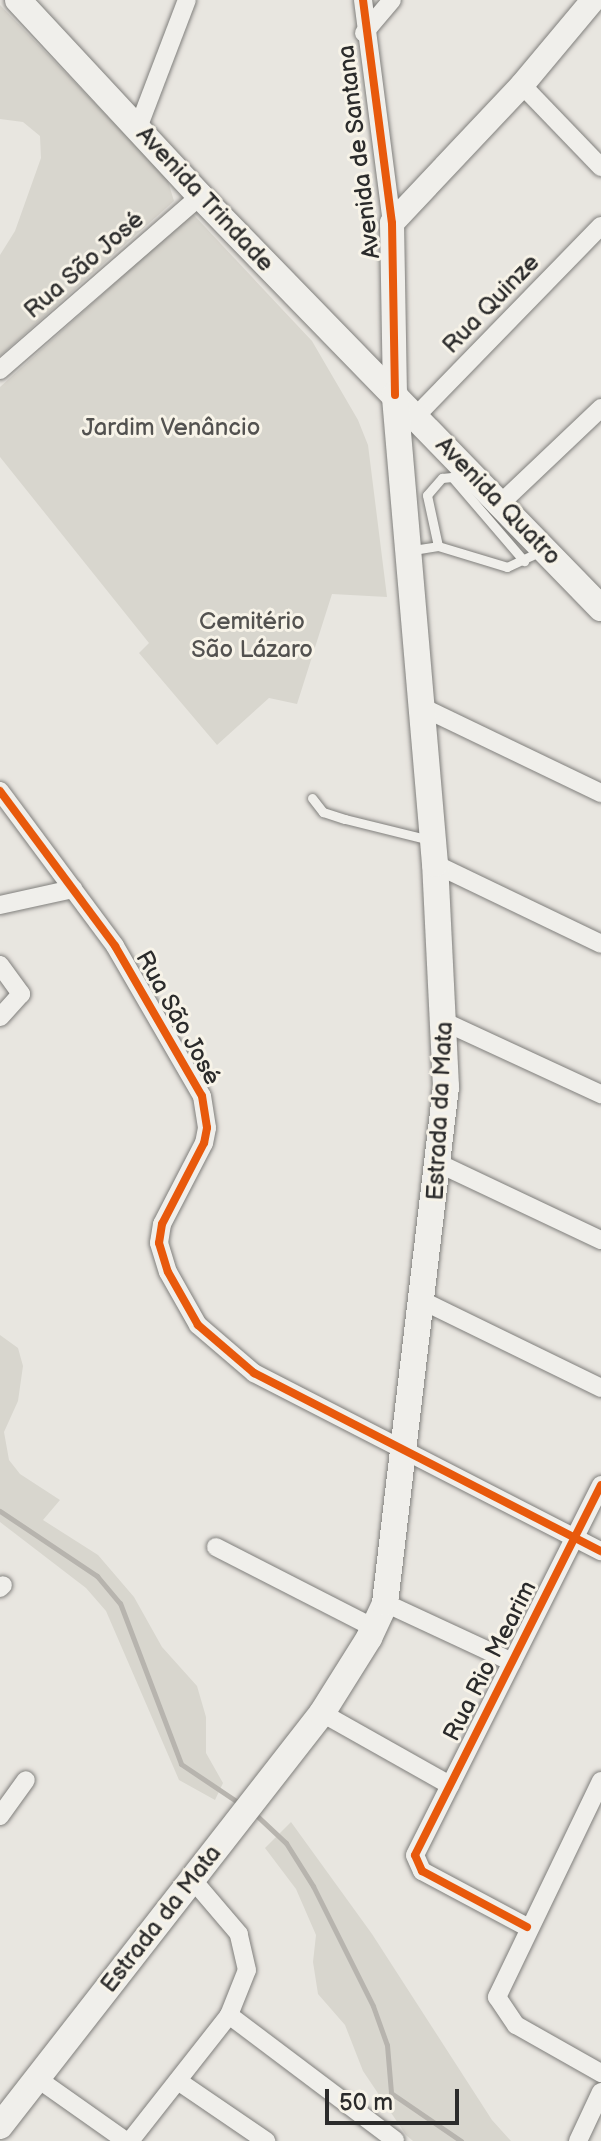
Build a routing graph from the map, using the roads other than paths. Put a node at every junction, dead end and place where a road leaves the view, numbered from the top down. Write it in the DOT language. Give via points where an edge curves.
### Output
graph roads {
  1 [pos="18,0"];
  2 [pos="187,0"];
  3 [pos="363,0"];
  4 [pos="392,0"];
  5 [pos="593,0"];
  6 [pos="364,33"];
  7 [pos="522,85"];
  8 [pos="138,128"];
  9 [pos="601,167"];
  10 [pos="200,196"];
  11 [pos="392,223"];
  12 [pos="601,226"];
  13 [pos="0,370"];
  14 [pos="395,395"];
  15 [pos="601,408"];
  16 [pos="416,416"];
  17 [pos="501,503"];
  18 [pos="438,546"];
  19 [pos="409,550"];
  20 [pos="535,555"];
  21 [pos="599,601"];
  22 [pos="422,707"];
  23 [pos="0,791"];
  24 [pos="601,793"];
  25 [pos="312,798"];
  26 [pos="434,852"];
  27 [pos="73,889"];
  28 [pos="0,905"];
  29 [pos="601,944"];
  30 [pos="0,965"];
  31 [pos="0,1017"];
  32 [pos="447,1023"];
  33 [pos="601,1094"];
  34 [pos="440,1164"];
  35 [pos="601,1240"];
  36 [pos="423,1301"];
  37 [pos="601,1388"];
  38 [pos="405,1454"];
  39 [pos="601,1485"];
  40 [pos="574,1538"];
  41 [pos="216,1547"];
  42 [pos="601,1551"];
  43 [pos="385,1603"];
  44 [pos="374,1628"];
  45 [pos="512,1662"];
  46 [pos="322,1713"];
  47 [pos="26,1780"];
  48 [pos="601,1781"];
  49 [pos="450,1785"];
  50 [pos="0,1816"];
  51 [pos="192,1879"];
  52 [pos="527,1927"];
  53 [pos="229,2015"];
  54 [pos="601,2073"];
  55 [pos="38,2079"];
  56 [pos="178,2081"];
  57 [pos="601,2092"];
  58 [pos="0,2126"];
  59 [pos="395,2140"];
  60 [pos="128,2141"];
  61 [pos="266,2141"];
  62 [pos="578,2141"];
  1 -- 8 [label="main road, Avenida Trindade"];
  2 -- 8 [label="street"];
  3 -- 6 [label="street, Avenida de Santana"];
  4 -- 6 [label="street"];
  5 -- 7 [label="street"];
  6 -- 11 [label="street, Avenida de Santana"];
  7 -- 9 [label="street"];
  7 -- 11 [label="street"];
  8 -- 10 [label="main road, Avenida Trindade"];
  10 -- 13 [label="street, Rua São José"];
  10 -- 14 [label="main road, Avenida Trindade"];
  11 -- 14 [label="street, Avenida de Santana"];
  12 -- 16 [label="street, Rua Quinze"];
  14 -- 16 [label="main road, Avenida Quatro"];
  14 -- 19 [label="main road, Estrada da Mata"];
  15 -- 17 [label="street"];
  16 -- 17 [label="main road, Avenida Quatro"];
  17 -- 20 [label="main road, Avenida Quatro"];
  18 -- 19 [label="lane"];
  18 -- 20 [label="lane" via="495,566"];
  18 -- 20 [label="lane" via="427,495 448,476"];
  19 -- 22 [label="main road, Estrada da Mata"];
  20 -- 21 [label="main road, Avenida Quatro"];
  22 -- 24 [label="street"];
  22 -- 26 [label="main road, Estrada da Mata"];
  23 -- 27 [label="street, Rua São José"];
  25 -- 26 [label="lane" via="334,816"];
  26 -- 29 [label="street"];
  26 -- 32 [label="main road, Estrada da Mata"];
  27 -- 28 [label="street"];
  27 -- 38 [label="street, Rua São José" via="115,946 188,1066 206,1114 204,1143 162,1224 159,1243 184,1302 207,1333 254,1373"];
  30 -- 31 [label="street" via="21,994"];
  32 -- 33 [label="street"];
  32 -- 34 [label="main road, Estrada da Mata"];
  34 -- 35 [label="street"];
  34 -- 36 [label="main road, Estrada da Mata"];
  36 -- 37 [label="street"];
  36 -- 38 [label="main road, Estrada da Mata"];
  38 -- 40 [label="street, Rua São José"];
  38 -- 43 [label="main road, Estrada da Mata"];
  39 -- 40 [label="street, Rua Rio Mearim"];
  40 -- 42 [label="street, Rua São José"];
  40 -- 45 [label="street, Rua Rio Mearim"];
  41 -- 44 [label="street"];
  43 -- 44 [label="main road, Estrada da Mata"];
  43 -- 45 [label="street"];
  44 -- 46 [label="main road, Estrada da Mata"];
  45 -- 49 [label="street, Rua Rio Mearim"];
  46 -- 49 [label="street"];
  46 -- 51 [label="main road, Estrada da Mata"];
  47 -- 50 [label="street"];
  48 -- 52 [label="street"];
  49 -- 52 [label="street, Rua Rio Mearim" via="415,1855 422,1871"];
  51 -- 53 [label="street" via="229,1918 245,1951 244,1986"];
  51 -- 55 [label="main road, Estrada da Mata"];
  52 -- 54 [label="street" via="499,1988 500,2006 516,2025"];
  53 -- 56 [label="street"];
  53 -- 59 [label="street"];
  55 -- 58 [label="main road, Estrada da Mata"];
  55 -- 60 [label="street"];
  56 -- 60 [label="street"];
  56 -- 61 [label="street"];
  57 -- 62 [label="street"];
}
